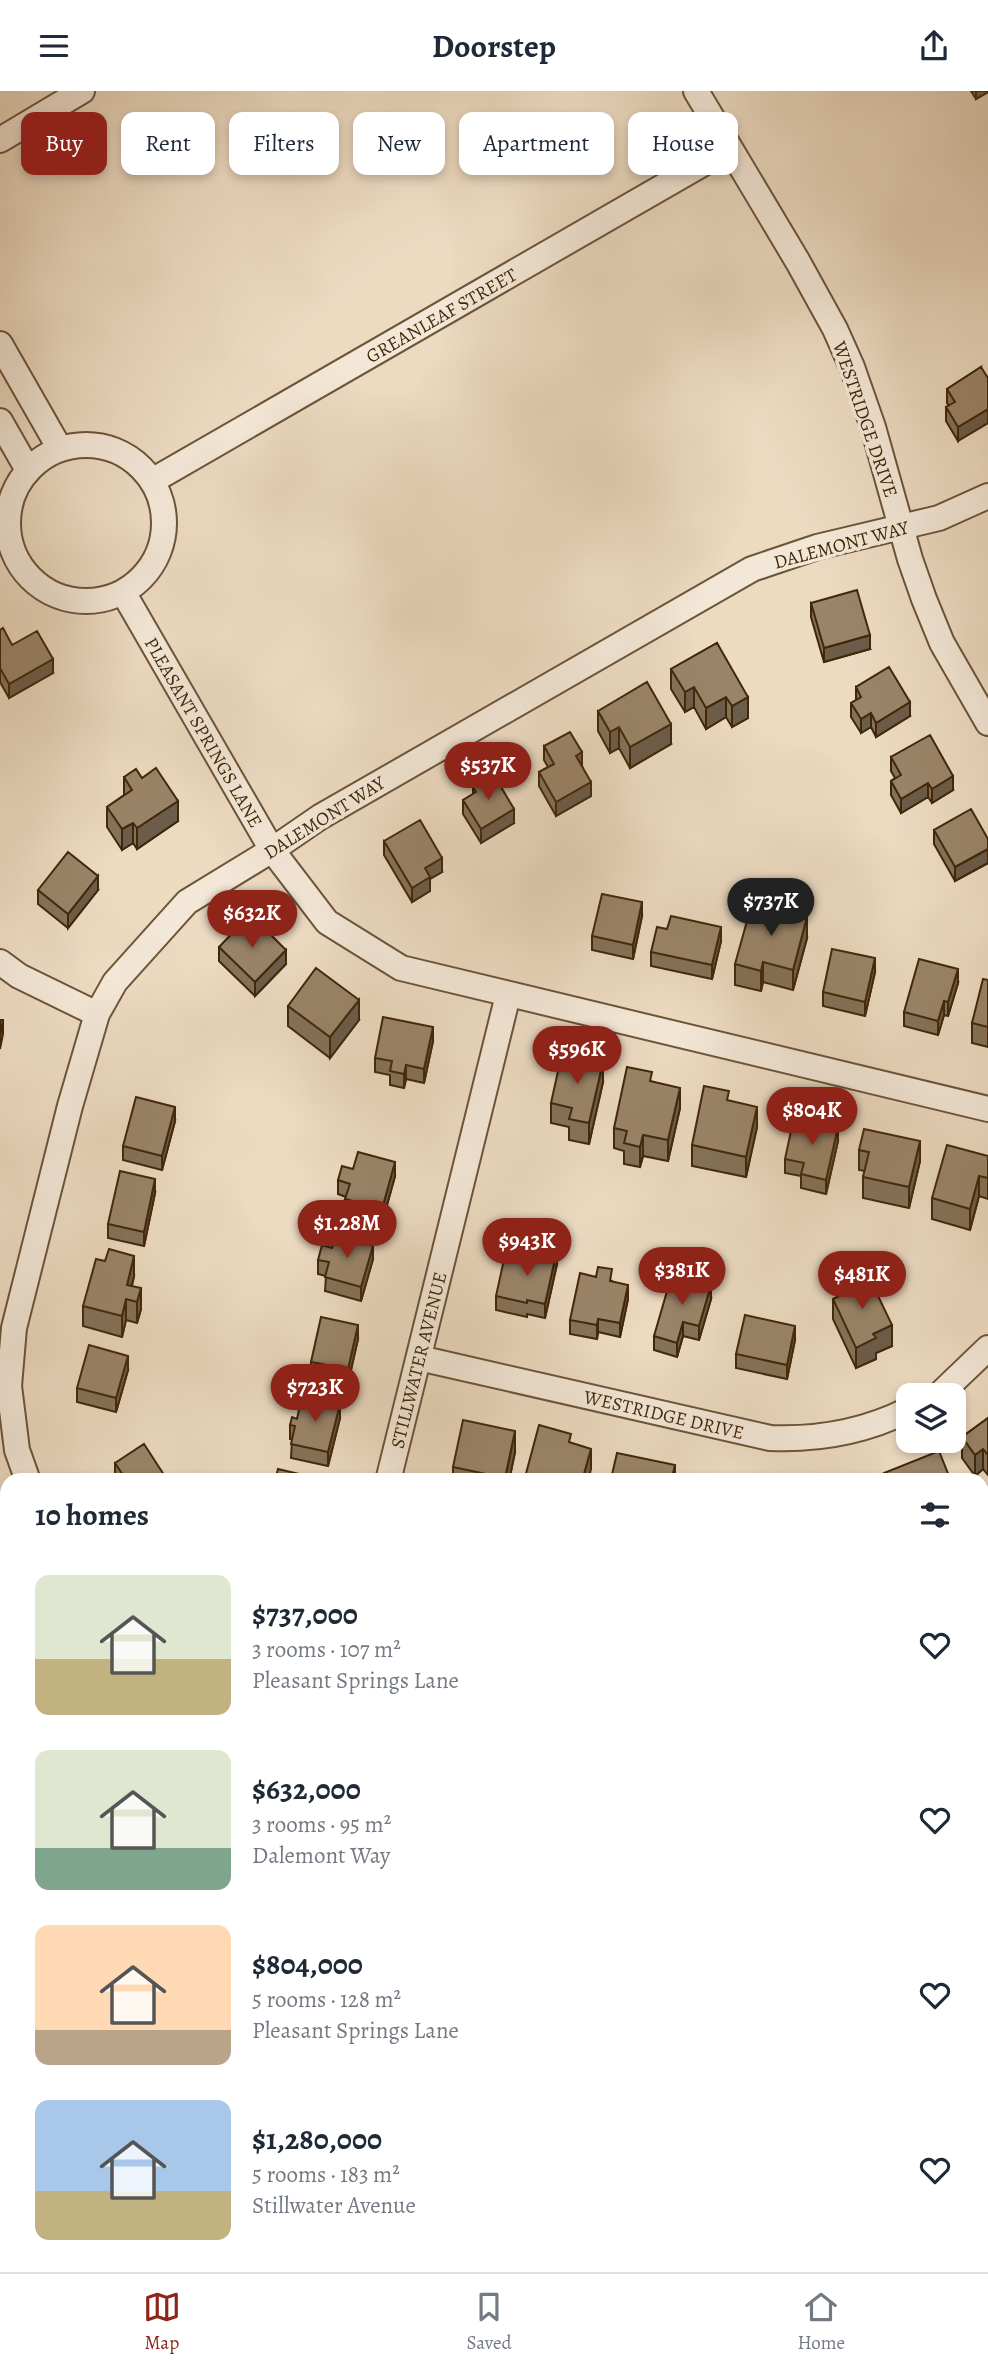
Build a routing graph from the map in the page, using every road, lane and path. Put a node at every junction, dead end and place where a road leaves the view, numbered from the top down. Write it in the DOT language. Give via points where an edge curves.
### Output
graph roads {
  1 [pos="82,91"];
  2 [pos="696,91"];
  3 [pos="709,112"];
  4 [pos="0,140"];
  5 [pos="738,162"];
  6 [pos="683,175"];
  7 [pos="0,344"];
  8 [pos="0,421"];
  9 [pos="60,449"];
  10 [pos="28,470"];
  11 [pos="152,481"];
  12 [pos="988,496"];
  13 [pos="902,527"];
  14 [pos="8,565"];
  15 [pos="123,592"];
  16 [pos="988,723"];
  17 [pos="272,850"];
  18 [pos="0,962"];
  19 [pos="508,995"];
  20 [pos="97,1014"];
  21 [pos="988,1109"];
  22 [pos="988,1348"];
  23 [pos="419,1358"];
  24 [pos="952,1383"];
  25 [pos="896,1415"];
  26 [pos="25,1473"];
  27 [pos="390,1473"];
  1 -- 4 [label="street"];
  2 -- 3 [label="street, WESTRIDGE DRIVE"];
  5 -- 13 [label="street, WESTRIDGE DRIVE" via="835,329 873,427"];
  6 -- 11 [label="street, GREANLEAF STREET"];
  7 -- 9 [label="street"];
  8 -- 10 [label="street"];
  9 -- 10 [label="street"];
  9 -- 11 [label="street" via="86,445 111,449 134,462"];
  10 -- 14 [label="street" via="8,513"];
  11 -- 15 [label="street" via="162,505 164,530 157,555 143,576"];
  12 -- 13 [label="street, DALEMONT WAY" via="939,518"];
  13 -- 16 [label="street, WESTRIDGE DRIVE" via="942,643"];
  13 -- 17 [label="street, DALEMONT WAY" via="817,547 752,569 320,817"];
  14 -- 15 [label="street" via="51,593 75,600 100,600"];
  15 -- 17 [label="street, PLEASANT SPRINGS LANE"];
  17 -- 19 [label="street, PLEASANT SPRINGS LANE" via="327,922 401,968"];
  17 -- 20 [label="street, DALEMONT WAY" via="187,902 115,982"];
  18 -- 20 [label="street"];
  19 -- 21 [label="street, PLEASANT SPRINGS LANE"];
  19 -- 23 [label="street, STILLWATER AVENUE"];
  20 -- 26 [label="street, DALEMONT WAY" via="14,1328 9,1387 17,1450"];
  22 -- 24 [label="street"];
  23 -- 25 [label="street, WESTRIDGE DRIVE" via="770,1439 804,1440 851,1433"];
  23 -- 27 [label="street, STILLWATER AVENUE"];
}
